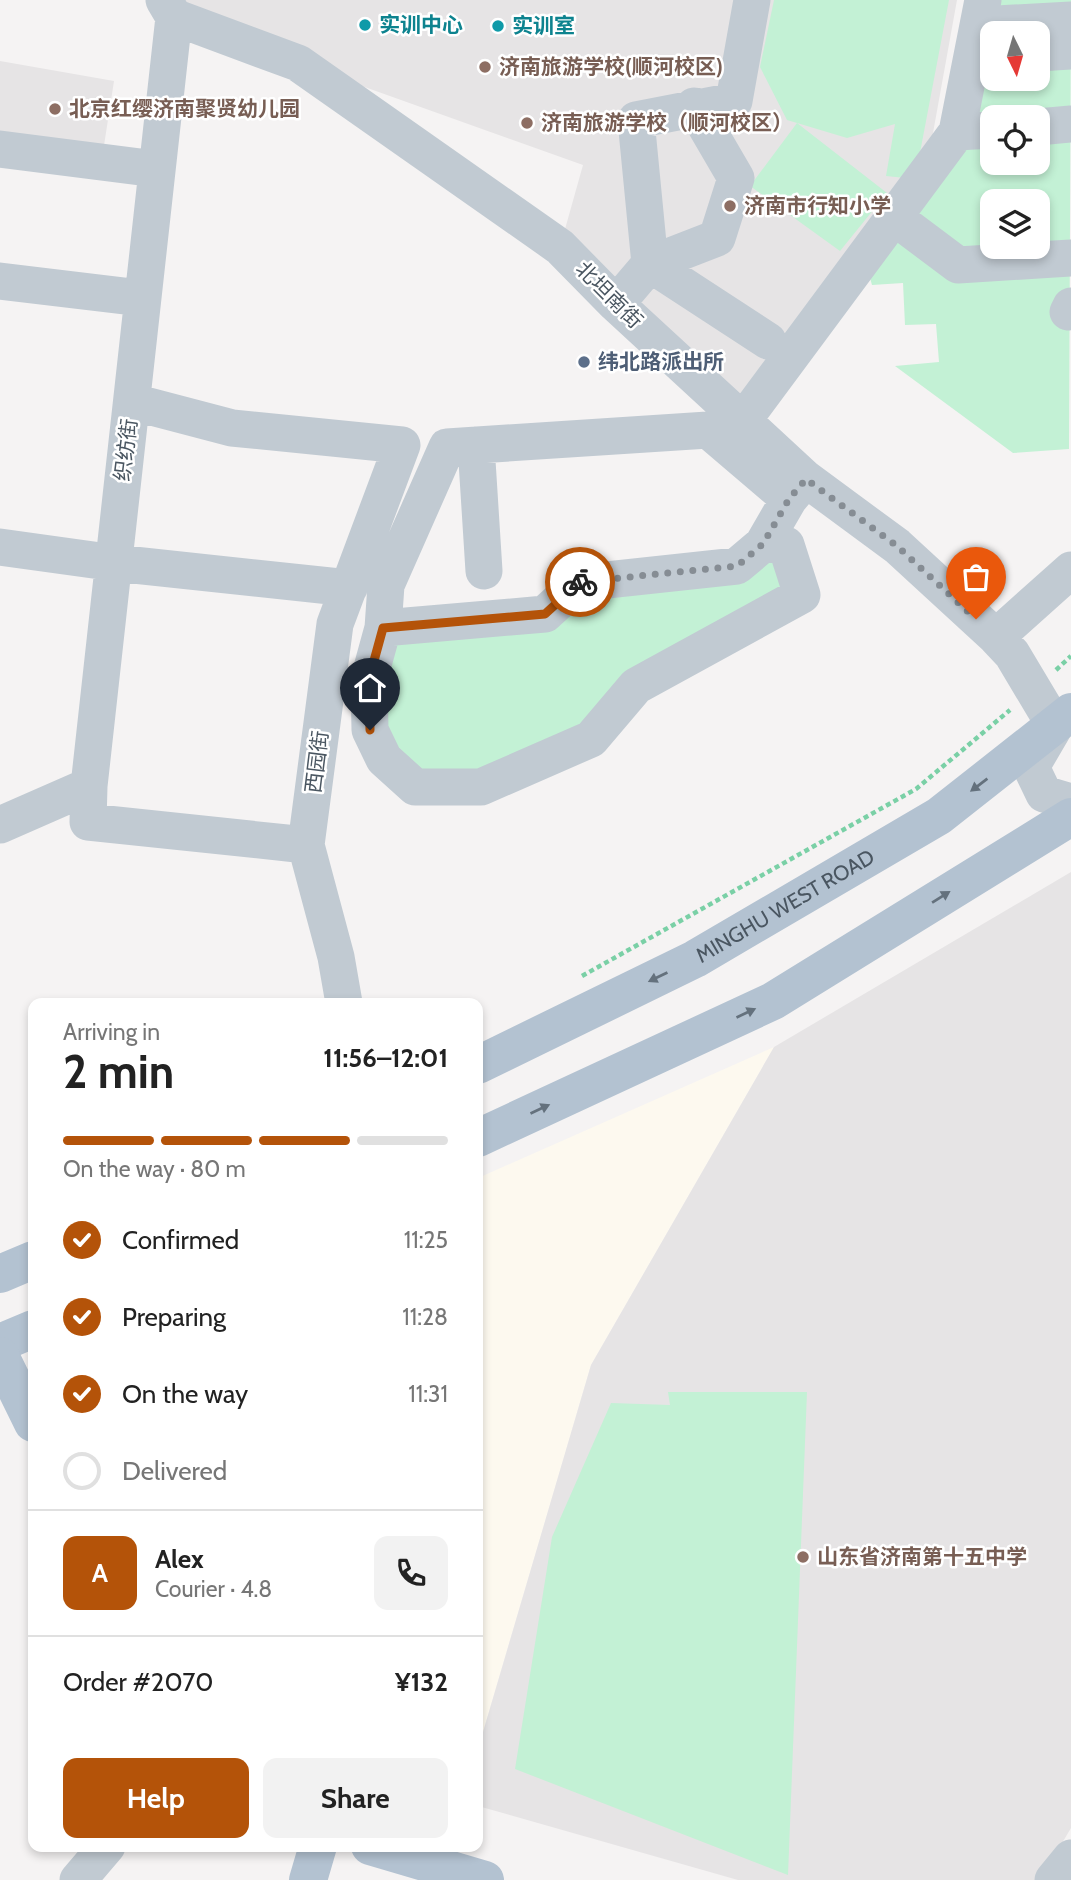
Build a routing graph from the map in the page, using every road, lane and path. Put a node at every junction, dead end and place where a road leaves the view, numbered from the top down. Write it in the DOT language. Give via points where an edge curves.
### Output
graph roads {
  1 [pos="752,0"];
  2 [pos="169,8"];
  3 [pos="1071,20"];
  4 [pos="1050,24"];
  5 [pos="980,51"];
  6 [pos="1071,51"];
  7 [pos="1050,52"];
  8 [pos="695,106"];
  9 [pos="1071,124"];
  10 [pos="1050,126"];
  11 [pos="975,131"];
  12 [pos="0,149"];
  13 [pos="156,169"];
  14 [pos="887,226"];
  15 [pos="1071,258"];
  16 [pos="650,264"];
  17 [pos="0,281"];
  18 [pos="945,284"];
  19 [pos="141,298"];
  20 [pos="616,304"];
  21 [pos="768,341"];
  22 [pos="133,402"];
  23 [pos="742,422"];
  24 [pos="476,445"];
  25 [pos="797,489"];
  26 [pos="763,544"];
  27 [pos="0,547"];
  28 [pos="115,563"];
  29 [pos="1071,570"];
  30 [pos="484,571"];
  31 [pos="349,587"];
  32 [pos="683,590"];
  33 [pos="383,628"];
  34 [pos="996,637"];
  35 [pos="1071,656"];
  36 [pos="1034,690"];
  37 [pos="1063,719"];
  38 [pos="89,786"];
  39 [pos="1071,802"];
  40 [pos="1071,817"];
  41 [pos="0,825"];
  42 [pos="306,845"];
  43 [pos="571,982"];
  44 [pos="343,998"];
  45 [pos="483,1063"];
  46 [pos="483,1136"];
  47 [pos="28,1262"];
  48 [pos="0,1274"];
  49 [pos="28,1331"];
  50 [pos="0,1343"];
  51 [pos="0,1356"];
  52 [pos="28,1413"];
  53 [pos="102,1852"];
  54 [pos="316,1852"];
  55 [pos="390,1852"];
  56 [pos="78,1880"];
  57 [pos="308,1880"];
  58 [pos="485,1880"];
  1 -- 8 [label="street" via="734,101"];
  2 -- 13 [label="street, 织纺街"];
  2 -- 20 [label="street, 北坦南街" via="298,63 560,247"];
  3 -- 4 [label="street"];
  5 -- 11 [label="street"];
  6 -- 7 [label="street"];
  8 -- 16 [label="street" via="635,120"];
  8 -- 16 [label="street" via="736,178 717,238"];
  9 -- 10 [label="street"];
  11 -- 14 [label="street"];
  12 -- 13 [label="street"];
  13 -- 19 [label="street, 织纺街"];
  14 -- 15 [label="street" via="958,265"];
  14 -- 18 [label="street"];
  14 -- 23 [label="street"];
  16 -- 20 [label="street"];
  16 -- 21 [label="street"];
  17 -- 19 [label="street"];
  19 -- 22 [label="street, 织纺街"];
  20 -- 23 [label="street, 北坦南街"];
  22 -- 28 [label="street, 织纺街" via="127,422"];
  22 -- 31 [label="street, 西园街" via="232,428 402,446"];
  23 -- 25 [label="street, 北坦南街"];
  24 -- 25 [label="street" via="708,429"];
  24 -- 30 [label="street"];
  24 -- 33 [label="street" via="447,447 386,585"];
  25 -- 26 [label="street"];
  25 -- 34 [label="street, 北坦南街" via="897,546"];
  26 -- 32 [label="street" via="743,586"];
  26 -- 33 [label="street" via="737,566 579,583 545,614"];
  26 -- 33 [label="street" via="786,545 802,595 636,686 591,739 481,787 415,787 384,759 369,718 369,679"];
  27 -- 28 [label="street"];
  28 -- 31 [label="street"];
  28 -- 38 [label="street, 织纺街"];
  29 -- 34 [label="street"];
  31 -- 42 [label="street, 西园街" via="335,624"];
  34 -- 36 [label="street, 北坦南街"];
  35 -- 36 [label="path"];
  36 -- 37 [label="street, 北坦南街"];
  36 -- 43 [label="path" via="916,789"];
  37 -- 39 [label="street" via="1031,768 1044,794"];
  37 -- 45 [label="main road, MINGHU WEST ROAD, one-way" via="939,816 695,959"];
  38 -- 41 [label="street"];
  38 -- 42 [label="street, 织纺街" via="88,822"];
  46 -- 40 [label="main road, one-way" via="773,1001"];
  42 -- 44 [label="street, 西园街" via="337,957"];
  47 -- 48 [label="main road"];
  49 -- 50 [label="main road"];
  51 -- 52 [label="main road"];
  53 -- 56 [label="street"];
  54 -- 57 [label="main road"];
  55 -- 58 [label="main road"];
}
